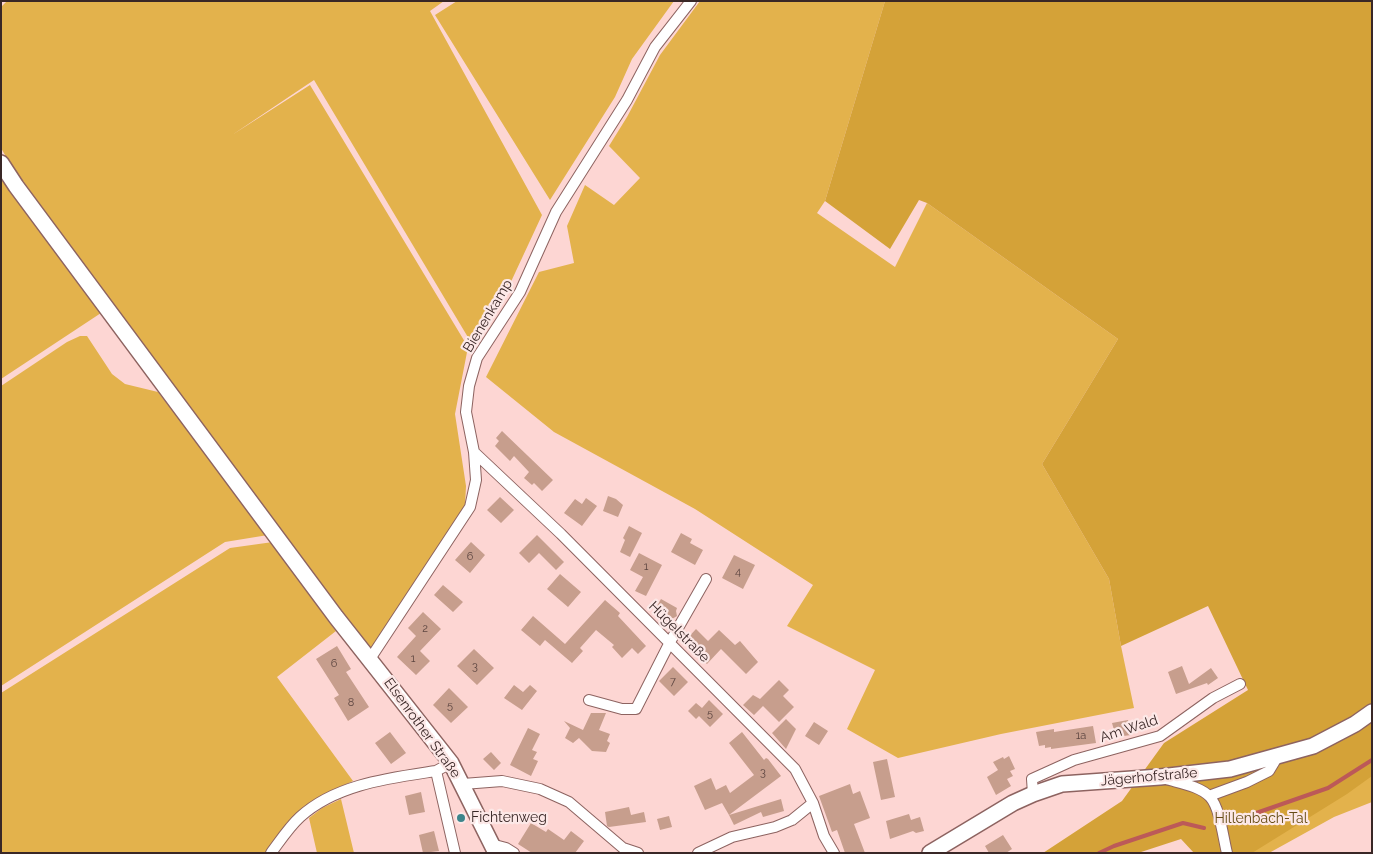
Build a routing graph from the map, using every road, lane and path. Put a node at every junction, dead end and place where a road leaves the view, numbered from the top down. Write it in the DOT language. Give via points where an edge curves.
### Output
graph roads {
  1 [pos="691,1"];
  2 [pos="1,163"];
  3 [pos="474,452"];
  4 [pos="706,579"];
  5 [pos="670,642"];
  6 [pos="370,659"];
  7 [pos="1240,684"];
  8 [pos="589,700"];
  9 [pos="1372,712"];
  10 [pos="1278,756"];
  11 [pos="450,764"];
  12 [pos="436,771"];
  13 [pos="1160,777"];
  14 [pos="463,784"];
  15 [pos="1033,794"];
  16 [pos="1209,796"];
  17 [pos="813,803"];
  18 [pos="494,848"];
  19 [pos="271,853"];
  20 [pos="455,853"];
  21 [pos="514,853"];
  22 [pos="638,853"];
  23 [pos="698,853"];
  24 [pos="834,853"];
  25 [pos="930,853"];
  26 [pos="1227,853"];
  1 -- 3 [label="street, Bienenkamp" via="655,47 627,100 556,212 520,292 477,358 466,412"];
  2 -- 6 [label="street, Elsenrother Straße" via="308,580"];
  3 -- 5 [label="street, Hügelstraße"];
  3 -- 6 [label="street, Bienenkamp" via="476,480 470,507"];
  4 -- 5 [label="street"];
  5 -- 8 [label="street" via="636,709 622,710"];
  5 -- 17 [label="street, Hügelstraße" via="795,769"];
  6 -- 11 [label="street, Elsenrother Straße"];
  7 -- 15 [label="street, Am Wald" via="1213,698 1160,736 1074,760 1032,779"];
  9 -- 10 [label="street, Jägerhofstraße" via="1313,746"];
  10 -- 13 [label="street, Jägerhofstraße" via="1230,769"];
  10 -- 16 [label="street" via="1269,771"];
  11 -- 12 [label="street"];
  11 -- 14 [label="street, Elsenrother Straße"];
  12 -- 19 [label="street" via="386,778 336,794 299,817"];
  12 -- 20 [label="street"];
  13 -- 15 [label="street, Jägerhofstraße" via="1062,784"];
  13 -- 16 [label="street"];
  14 -- 18 [label="street, Elsenrother Straße"];
  14 -- 22 [label="street" via="502,781 540,789 569,802 622,848"];
  15 -- 25 [label="street, Jägerhofstraße"];
  16 -- 26 [label="street" via="1218,815"];
  17 -- 23 [label="street" via="792,820 776,827 732,837"];
  17 -- 24 [label="street, Hügelstraße" via="824,836"];
  18 -- 21 [label="street" via="506,848"];
}
